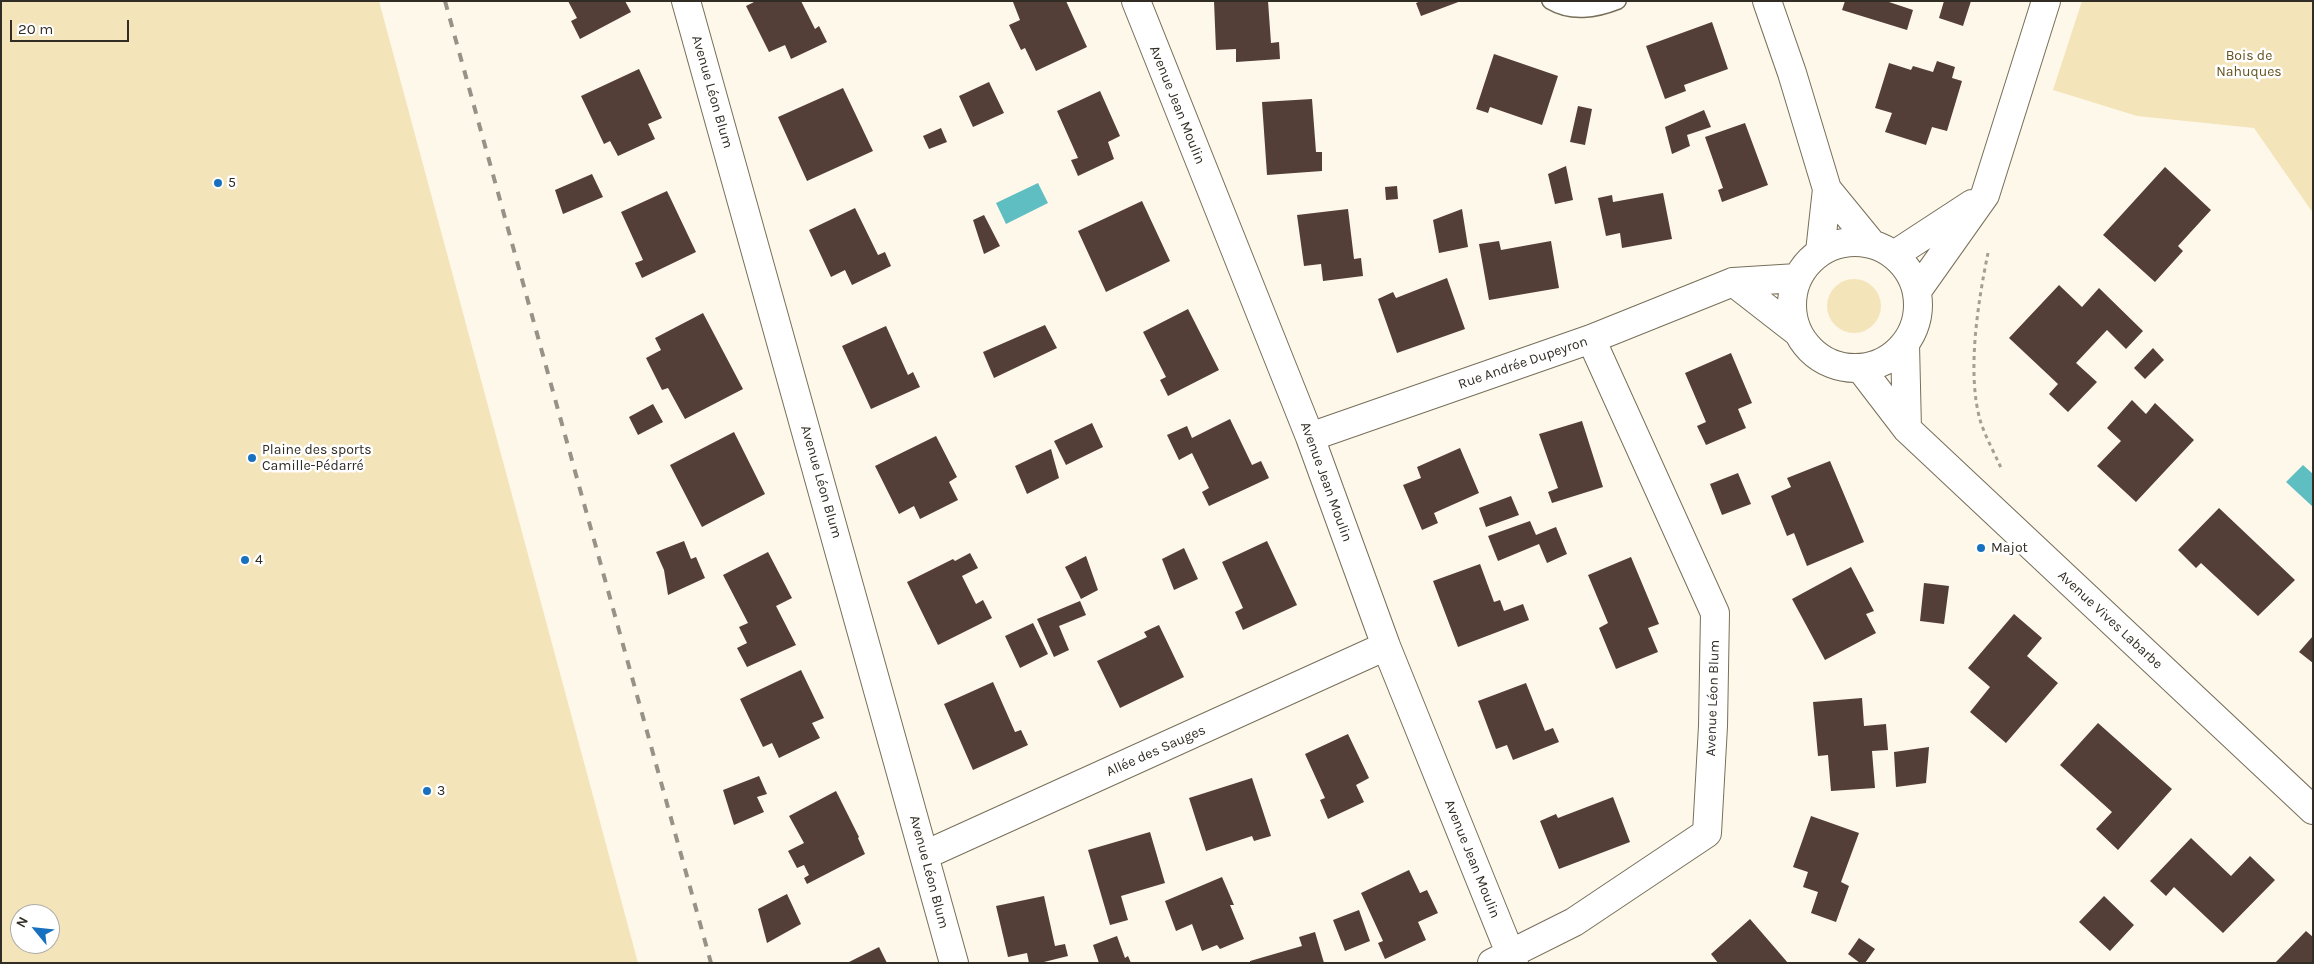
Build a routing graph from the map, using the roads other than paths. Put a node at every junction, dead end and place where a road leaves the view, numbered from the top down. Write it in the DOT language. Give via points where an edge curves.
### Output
graph roads {
  1 [pos="686,1"];
  2 [pos="1136,1"];
  3 [pos="1550,1"];
  4 [pos="1618,1"];
  5 [pos="1767,1"];
  6 [pos="2046,1"];
  7 [pos="1827,189"];
  8 [pos="1985,195"];
  9 [pos="1883,250"];
  10 [pos="1820,252"];
  11 [pos="1797,278"];
  12 [pos="1733,282"];
  13 [pos="1917,291"];
  14 [pos="1796,332"];
  15 [pos="1591,339"];
  16 [pos="1905,344"];
  17 [pos="1861,369"];
  18 [pos="1907,429"];
  19 [pos="1310,437"];
  20 [pos="1386,646"];
  21 [pos="2313,810"];
  22 [pos="925,855"];
  23 [pos="1505,960"];
  24 [pos="954,963"];
  1 -- 22 [label="street, Avenue Léon Blum"];
  2 -- 19 [label="street, Avenue Jean Moulin"];
  3 -- 4 [label="lane" via="1560,7 1595,10"];
  5 -- 7 [label="street"];
  6 -- 8 [label="street"];
  7 -- 9 [label="street"];
  7 -- 10 [label="street"];
  8 -- 9 [label="street"];
  8 -- 13 [label="street"];
  9 -- 10 [label="street" via="1854,242 1836,244"];
  9 -- 13 [label="street" via="1908,271"];
  10 -- 11 [label="street"];
  11 -- 12 [label="street, Rue Andrée Dupeyron"];
  11 -- 14 [label="street" via="1792,296"];
  12 -- 14 [label="street"];
  12 -- 15 [label="street, Rue Andrée Dupeyron"];
  13 -- 16 [label="street" via="1918,310 1914,328"];
  14 -- 17 [label="street" via="1807,348 1823,360 1841,368"];
  15 -- 19 [label="street, Rue Andrée Dupeyron"];
  15 -- 23 [label="street, Avenue Léon Blum" via="1715,613 1707,833 1574,922"];
  16 -- 17 [label="street" via="1893,356"];
  16 -- 18 [label="street"];
  17 -- 18 [label="street"];
  18 -- 21 [label="street, Avenue Vives Labarbe"];
  19 -- 20 [label="street, Avenue Jean Moulin"];
  20 -- 22 [label="street, Allée des Sauges"];
  20 -- 23 [label="street, Avenue Jean Moulin"];
  22 -- 24 [label="street, Avenue Léon Blum"];
}
